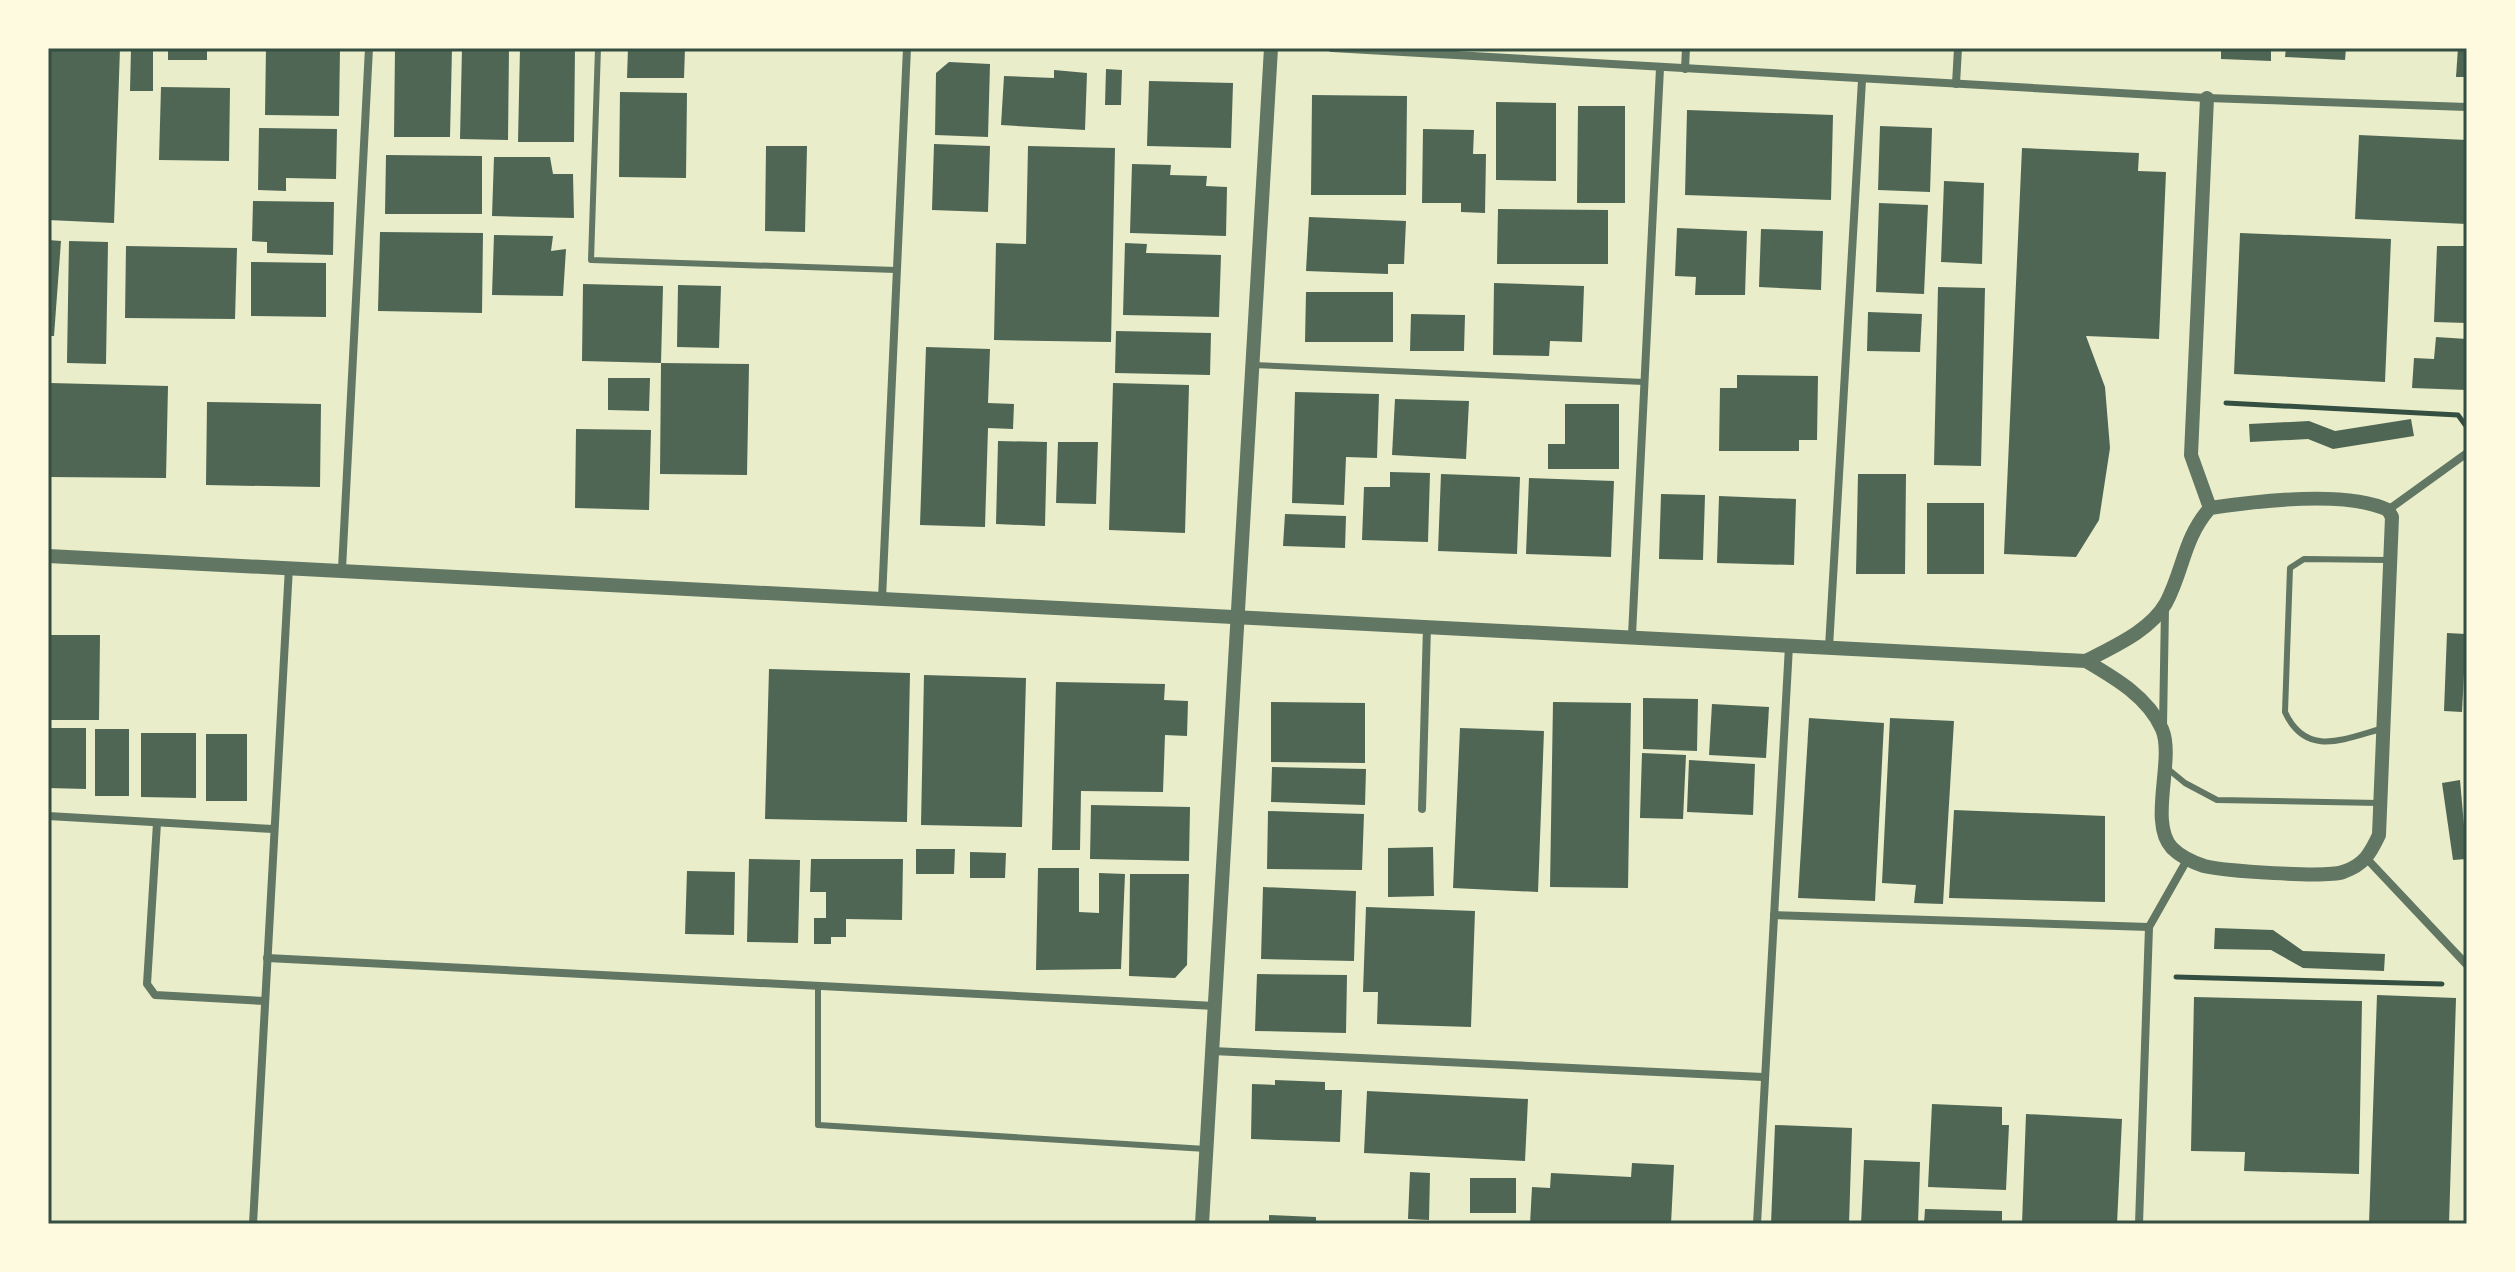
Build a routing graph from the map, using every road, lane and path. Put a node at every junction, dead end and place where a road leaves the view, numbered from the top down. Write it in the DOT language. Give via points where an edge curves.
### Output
graph roads {
  1 [pos="369,48"];
  2 [pos="598,48"];
  3 [pos="907,48"];
  4 [pos="1271,48"];
  5 [pos="1332,48"];
  6 [pos="1686,48"];
  7 [pos="1958,48"];
  8 [pos="1660,68"];
  9 [pos="1685,69"];
  10 [pos="1862,80"];
  11 [pos="1956,84"];
  12 [pos="2207,98"];
  13 [pos="2467,107"];
  14 [pos="896,270"];
  15 [pos="1253,365"];
  16 [pos="1644,382"];
  17 [pos="2193,401"];
  18 [pos="2467,427"];
  19 [pos="2467,453"];
  20 [pos="2210,508"];
  21 [pos="2388,510"];
  22 [pos="48,556"];
  23 [pos="2390,560"];
  24 [pos="289,567"];
  25 [pos="342,569"];
  26 [pos="882,599"];
  27 [pos="2165,604"];
  28 [pos="1237,617"];
  29 [pos="1427,625"];
  30 [pos="1632,635"];
  31 [pos="1789,646"];
  32 [pos="1829,647"];
  33 [pos="2086,661"];
  34 [pos="2384,728"];
  35 [pos="2163,731"];
  36 [pos="2163,765"];
  37 [pos="2379,803"];
  38 [pos="1422,809"];
  39 [pos="48,816"];
  40 [pos="157,823"];
  41 [pos="273,829"];
  42 [pos="2187,860"];
  43 [pos="2368,860"];
  44 [pos="1774,915"];
  45 [pos="2149,927"];
  46 [pos="267,958"];
  47 [pos="2175,964"];
  48 [pos="2467,965"];
  49 [pos="2452,984"];
  50 [pos="818,986"];
  51 [pos="265,1001"];
  52 [pos="1215,1006"];
  53 [pos="1212,1051"];
  54 [pos="1763,1077"];
  55 [pos="1206,1149"];
  56 [pos="253,1224"];
  57 [pos="1202,1224"];
  58 [pos="1757,1224"];
  59 [pos="2139,1224"];
  1 -- 25 [label="street"];
  2 -- 14 [label="lane" via="591,260"];
  3 -- 14 [label="street"];
  4 -- 15 [label="street"];
  5 -- 8 [label="street"];
  6 -- 9 [label="street"];
  7 -- 11 [label="street"];
  8 -- 9 [label="street"];
  8 -- 16 [label="street"];
  9 -- 10 [label="street"];
  10 -- 11 [label="street"];
  10 -- 32 [label="street"];
  11 -- 12 [label="street"];
  12 -- 13 [label="street"];
  12 -- 17 [label="street"];
  14 -- 26 [label="street"];
  15 -- 16 [label="lane"];
  15 -- 28 [label="street"];
  16 -- 30 [label="street"];
  17 -- 18 [label="path" via="2458,415"];
  17 -- 20 [label="street" via="2191,455"];
  19 -- 21 [label="street"];
  20 -- 21 [label="street" via="2258,501 2369,501"];
  20 -- 27 [label="street" via="2188,539"];
  21 -- 23 [label="street"];
  22 -- 24 [label="street"];
  23 -- 34 [label="street"];
  23 -- 34 [label="lane" via="2304,559 2290,568 2285,712 2293,729 2307,741 2339,740"];
  24 -- 25 [label="street"];
  24 -- 41 [label="street"];
  25 -- 26 [label="street"];
  26 -- 28 [label="street"];
  27 -- 33 [label="street" via="2148,624"];
  27 -- 35 [label="street"];
  28 -- 29 [label="street"];
  28 -- 52 [label="street"];
  29 -- 30 [label="street"];
  29 -- 38 [label="street"];
  30 -- 31 [label="street"];
  31 -- 32 [label="street"];
  31 -- 44 [label="street"];
  32 -- 33 [label="street"];
  33 -- 35 [label="street" via="2121,681 2144,702"];
  34 -- 37 [label="street"];
  35 -- 36 [label="street"];
  36 -- 37 [label="lane" via="2217,800"];
  36 -- 42 [label="street" via="2163,831"];
  37 -- 43 [label="street" via="2379,835"];
  39 -- 40 [label="street"];
  40 -- 41 [label="street"];
  40 -- 51 [label="street" via="147,984 155,995"];
  41 -- 46 [label="street"];
  42 -- 43 [label="street" via="2231,870 2340,874"];
  42 -- 45 [label="street"];
  43 -- 48 [label="street"];
  44 -- 45 [label="street"];
  44 -- 54 [label="street"];
  45 -- 59 [label="street"];
  46 -- 50 [label="street"];
  46 -- 51 [label="street"];
  47 -- 49 [label="path" via="2174,977"];
  50 -- 52 [label="street"];
  50 -- 55 [label="lane" via="818,1125"];
  51 -- 56 [label="street"];
  52 -- 53 [label="street"];
  53 -- 54 [label="street"];
  53 -- 55 [label="street"];
  54 -- 58 [label="street"];
  55 -- 57 [label="street"];
}
